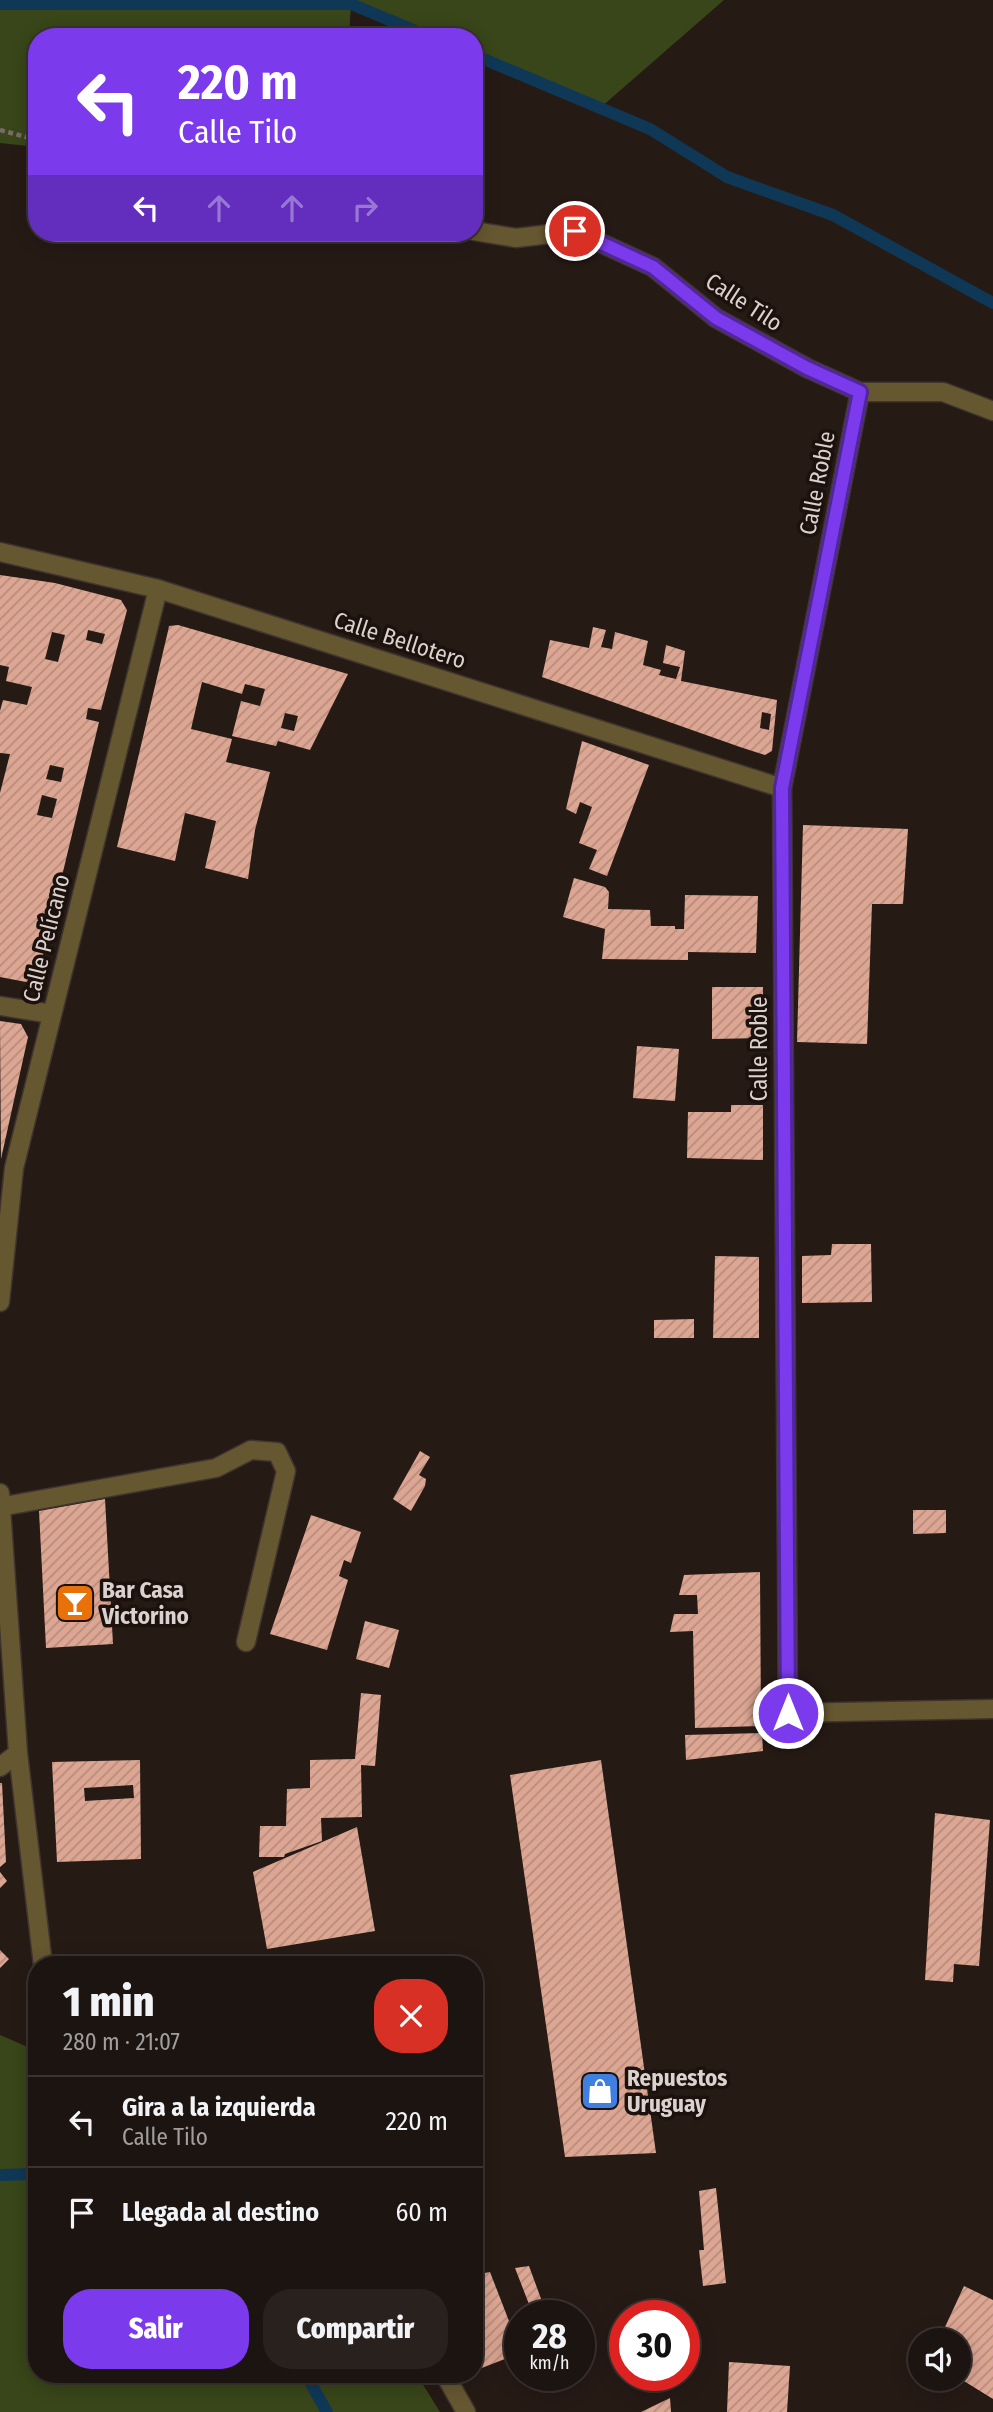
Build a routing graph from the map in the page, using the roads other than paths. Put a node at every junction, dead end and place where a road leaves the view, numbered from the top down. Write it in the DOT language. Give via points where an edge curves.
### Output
graph roads {
  1 [pos="483,232"];
  2 [pos="860,392"];
  3 [pos="993,411"];
  4 [pos="0,552"];
  5 [pos="158,589"];
  6 [pos="782,788"];
  7 [pos="0,1006"];
  8 [pos="52,1014"];
  9 [pos="0,1302"];
  10 [pos="0,1502"];
  11 [pos="246,1642"];
  12 [pos="993,1709"];
  13 [pos="18,1753"];
  14 [pos="0,1768"];
  15 [pos="42,1956"];
  16 [pos="449,2383"];
  17 [pos="466,2412"];
  1 -- 2 [label="street, Calle Tilo" via="516,238 575,231 653,267 716,318"];
  2 -- 3 [label="street, Calle Tilo" via="943,392"];
  2 -- 6 [label="street, Calle Roble"];
  4 -- 5 [label="street, Calle Bellotero"];
  5 -- 6 [label="street, Calle Bellotero"];
  5 -- 8 [label="street, Calle Pelícano"];
  6 -- 12 [label="street, Calle Roble" via="788,1713"];
  7 -- 8 [label="street"];
  8 -- 9 [label="street, Calle Pelícano" via="14,1168"];
  10 -- 11 [label="street" via="216,1468 251,1450 277,1451 286,1471"];
  10 -- 13 [label="street"];
  13 -- 14 [label="street"];
  13 -- 15 [label="street"];
  16 -- 17 [label="street"];
}
